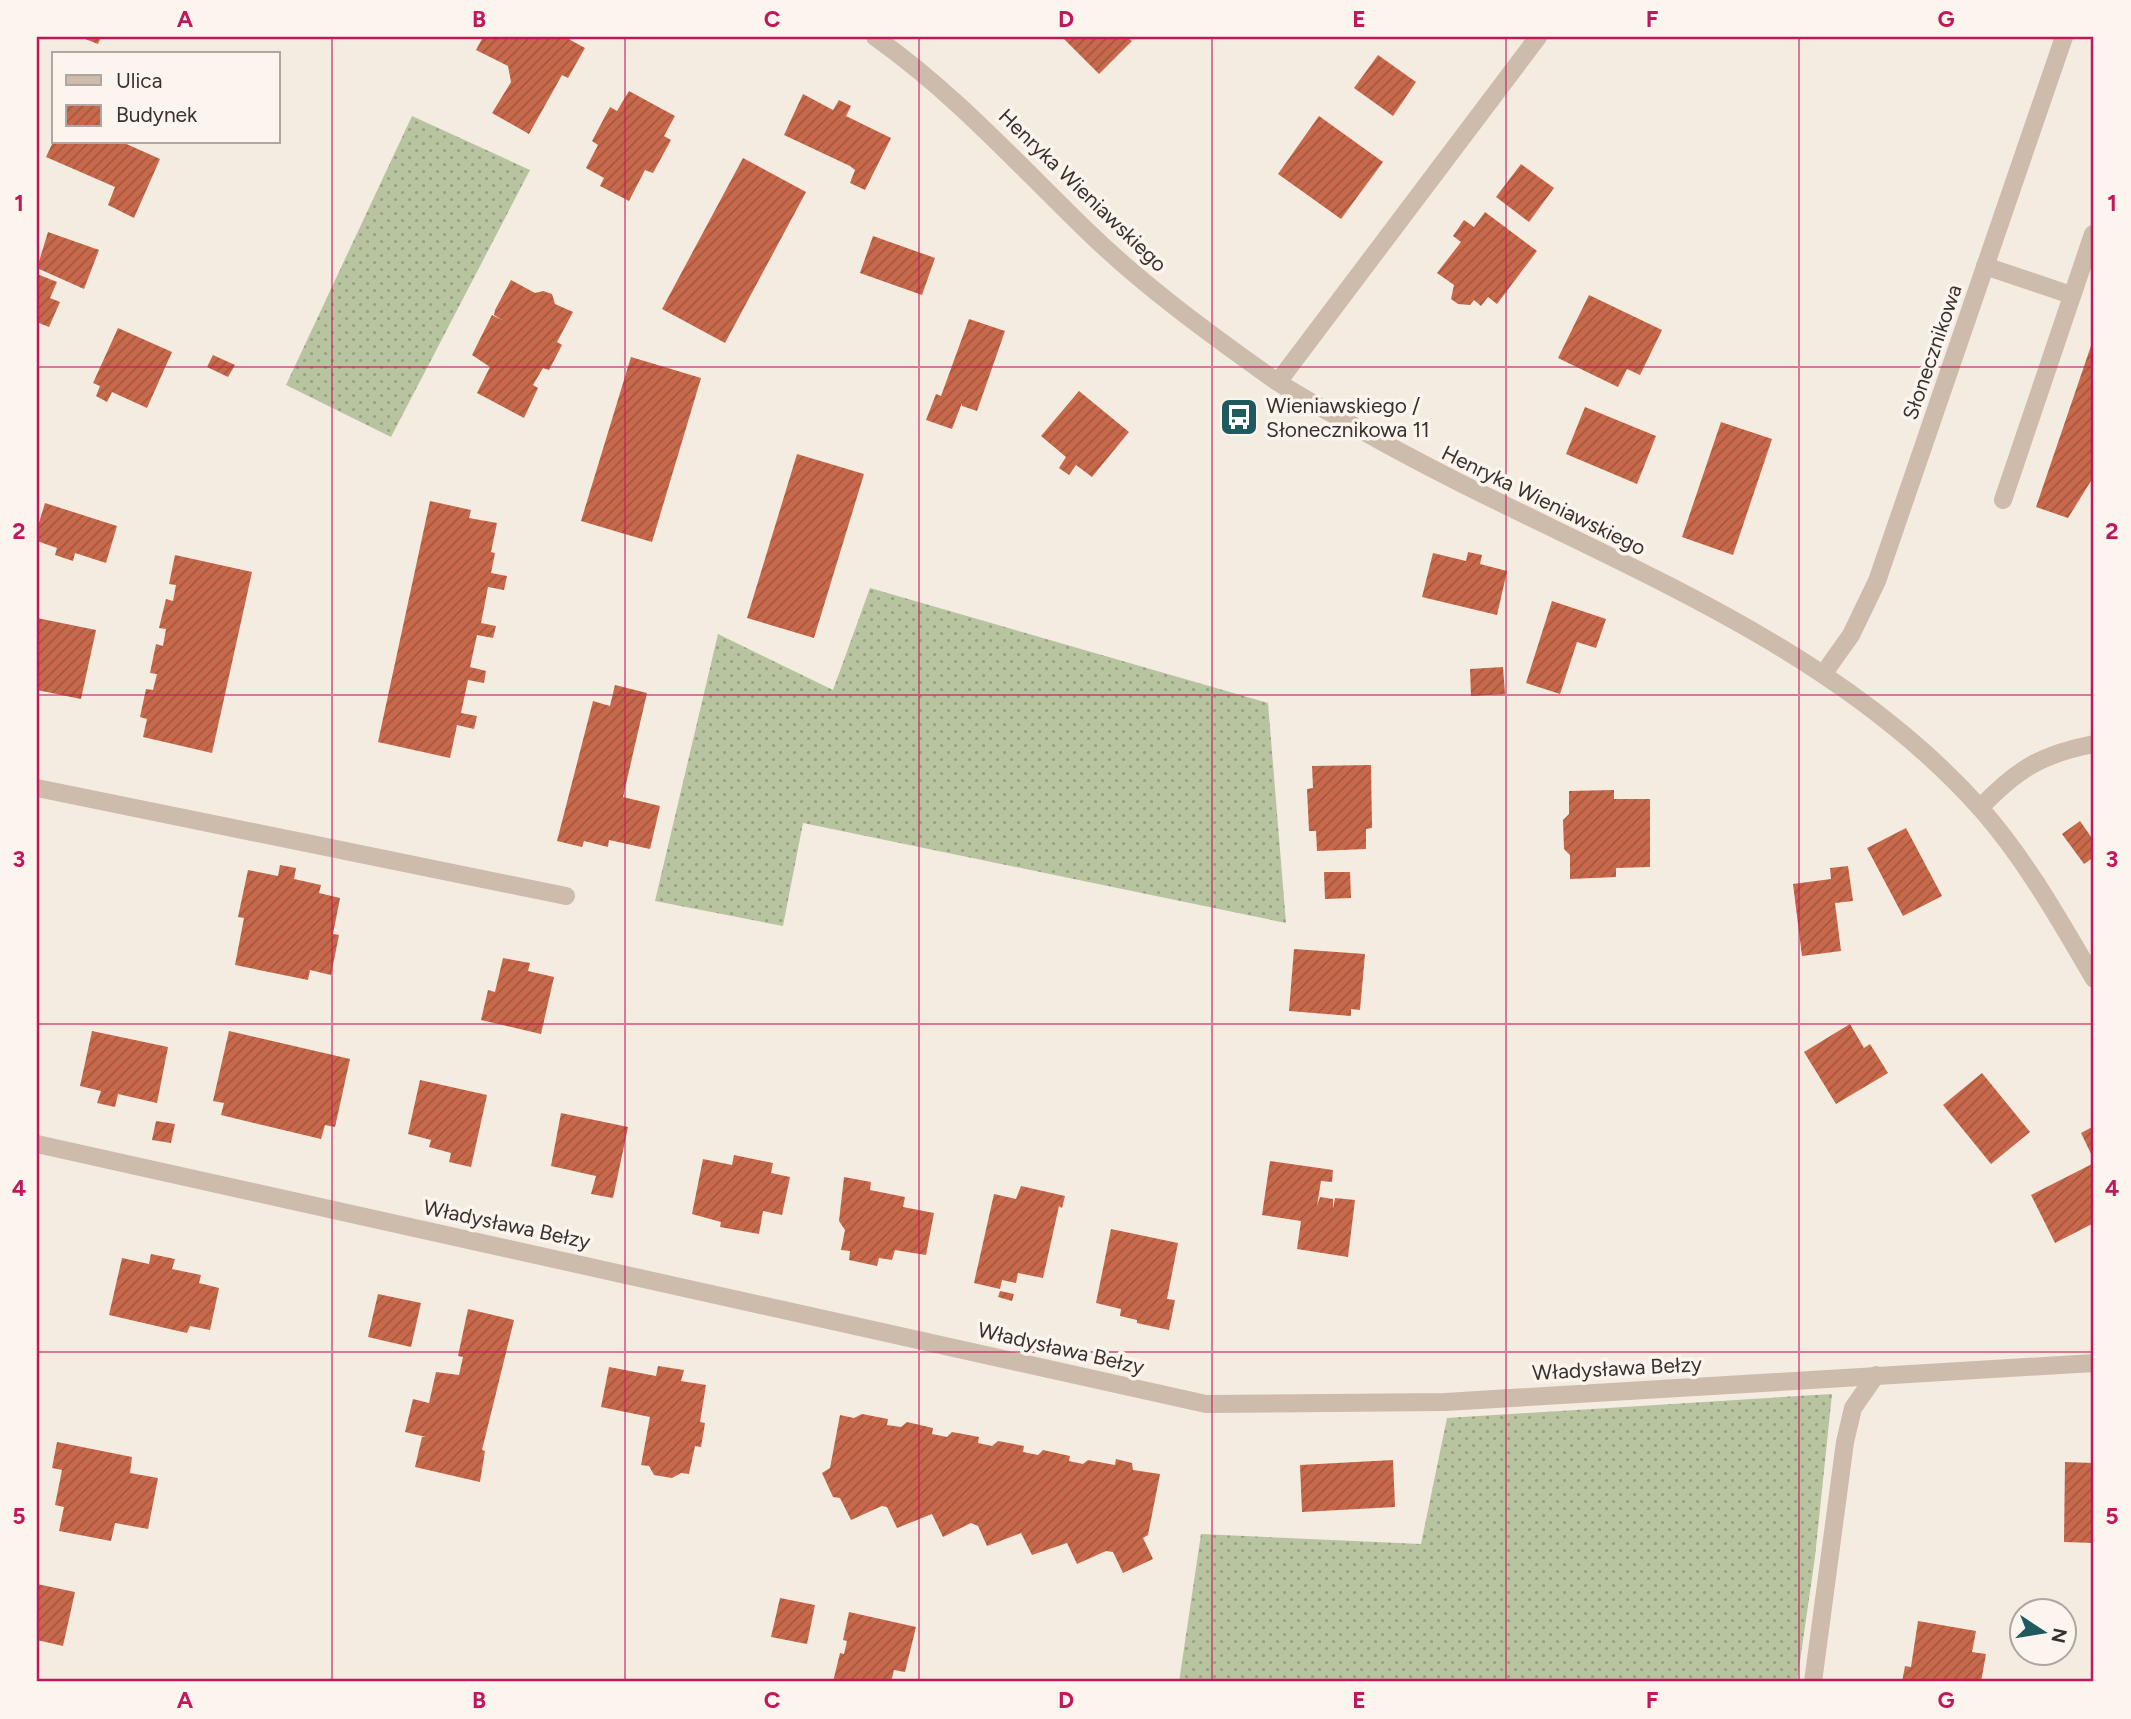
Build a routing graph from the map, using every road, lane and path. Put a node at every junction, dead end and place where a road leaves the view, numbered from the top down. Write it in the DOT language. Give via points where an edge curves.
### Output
graph roads {
  1 [pos="874,37"];
  2 [pos="1538,37"];
  3 [pos="2064,37"];
  4 [pos="2094,234"];
  5 [pos="1985,266"];
  6 [pos="2071,295"];
  7 [pos="1278,382"];
  8 [pos="2003,500"];
  9 [pos="1824,673"];
  10 [pos="2094,744"];
  11 [pos="37,788"];
  12 [pos="1980,808"];
  13 [pos="566,895"];
  14 [pos="2094,979"];
  15 [pos="37,1144"];
  16 [pos="2094,1363"];
  17 [pos="1877,1376"];
  18 [pos="1813,1682"];
  1 -- 7 [label="street, Henryka Wieniawskiego" via="981,122 1084,229 1164,300"];
  2 -- 7 [label="street"];
  3 -- 5 [label="street, Słonecznikowa"];
  4 -- 6 [label="street"];
  5 -- 6 [label="street"];
  5 -- 9 [label="street, Słonecznikowa" via="1872,594"];
  6 -- 8 [label="street"];
  7 -- 9 [label="street, Henryka Wieniawskiego" via="1440,475 1612,557"];
  9 -- 12 [label="street, Henryka Wieniawskiego" via="1906,737"];
  10 -- 12 [label="street" via="2057,751 2028,767 2005,782"];
  11 -- 13 [label="street"];
  12 -- 14 [label="street, Henryka Wieniawskiego" via="2043,892"];
  15 -- 17 [label="street, Władysława Bełzy" via="1206,1404 1445,1402"];
  16 -- 17 [label="street, Władysława Bełzy"];
  17 -- 18 [label="street" via="1853,1408 1845,1442"];
}
